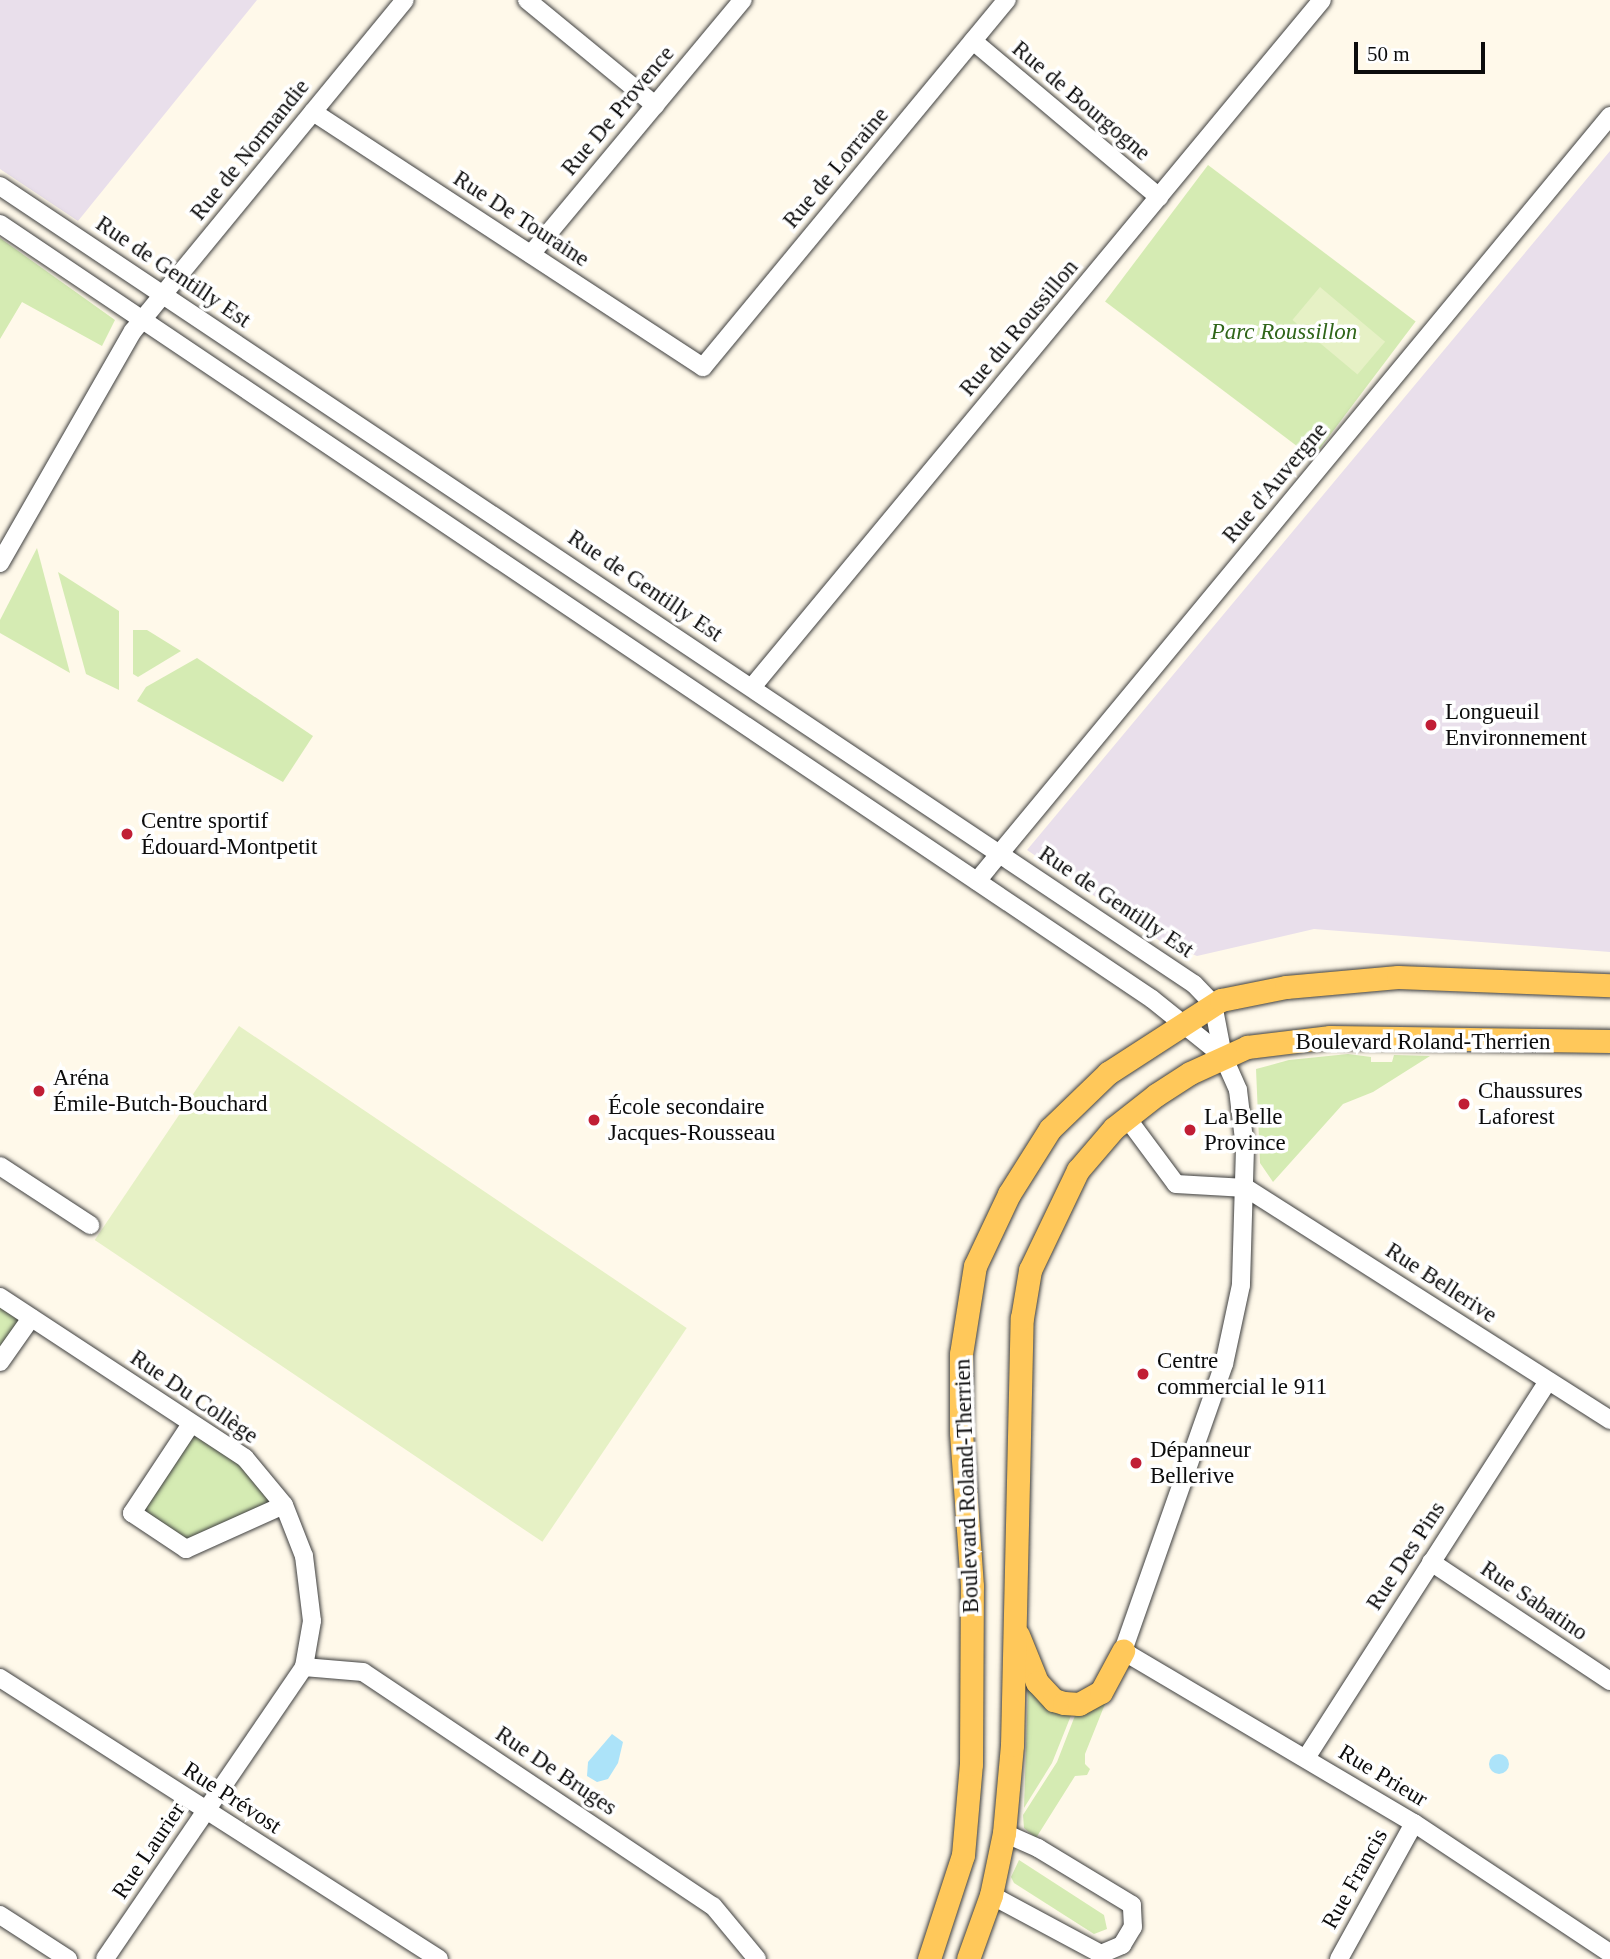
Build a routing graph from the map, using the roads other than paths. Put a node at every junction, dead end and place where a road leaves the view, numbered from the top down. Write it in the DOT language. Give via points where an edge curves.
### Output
graph roads {
  1 [pos="405,0"];
  2 [pos="527,0"];
  3 [pos="743,0"];
  4 [pos="1007,0"];
  5 [pos="1322,0"];
  6 [pos="973,41"];
  7 [pos="656,105"];
  8 [pos="313,112"];
  9 [pos="1610,116"];
  10 [pos="0,186"];
  11 [pos="1159,197"];
  12 [pos="0,224"];
  13 [pos="531,254"];
  14 [pos="163,294"];
  15 [pos="138,325"];
  16 [pos="703,367"];
  17 [pos="0,564"];
  18 [pos="752,687"];
  19 [pos="1000,854"];
  20 [pos="977,881"];
  21 [pos="1610,985"];
  22 [pos="1213,1004"];
  23 [pos="1183,1021"];
  24 [pos="1610,1041"];
  25 [pos="1223,1056"];
  26 [pos="1127,1118"];
  27 [pos="0,1166"];
  28 [pos="1246,1188"];
  29 [pos="90,1225"];
  30 [pos="0,1297"];
  31 [pos="32,1318"];
  32 [pos="0,1362"];
  33 [pos="1548,1381"];
  34 [pos="1610,1420"];
  35 [pos="191,1424"];
  36 [pos="284,1505"];
  37 [pos="1432,1562"];
  38 [pos="1013,1618"];
  39 [pos="1123,1651"];
  40 [pos="304,1667"];
  41 [pos="0,1678"];
  42 [pos="1610,1681"];
  43 [pos="1306,1758"];
  44 [pos="206,1811"];
  45 [pos="1414,1823"];
  46 [pos="1004,1833"];
  47 [pos="991,1895"];
  48 [pos="0,1915"];
  49 [pos="1610,1953"];
  50 [pos="68,1959"];
  51 [pos="105,1959"];
  52 [pos="439,1959"];
  53 [pos="757,1959"];
  54 [pos="929,1959"];
  55 [pos="968,1959"];
  56 [pos="1339,1959"];
  1 -- 8 [label="street, Rue de Normandie"];
  2 -- 7 [label="street"];
  3 -- 7 [label="street, Rue De Provence"];
  4 -- 6 [label="street, Rue de Lorraine"];
  5 -- 11 [label="street, Rue du Roussillon"];
  6 -- 11 [label="street, Rue de Bourgogne"];
  6 -- 16 [label="street, Rue de Lorraine"];
  7 -- 13 [label="street, Rue De Provence"];
  8 -- 13 [label="street, Rue De Touraine"];
  8 -- 14 [label="street, Rue de Normandie"];
  9 -- 19 [label="street, Rue d'Auvergne"];
  10 -- 14 [label="street, Rue de Gentilly Est"];
  11 -- 18 [label="street, Rue du Roussillon"];
  12 -- 15 [label="street"];
  13 -- 16 [label="street, Rue De Touraine"];
  14 -- 15 [label="street, Rue de Normandie"];
  14 -- 18 [label="street, Rue de Gentilly Est"];
  15 -- 17 [label="street, Rue de Normandie"];
  15 -- 20 [label="street"];
  18 -- 19 [label="street, Rue de Gentilly Est"];
  19 -- 20 [label="street, Rue d'Auvergne"];
  19 -- 22 [label="street, Rue de Gentilly Est" via="1194,984"];
  20 -- 23 [label="street"];
  21 -- 22 [label="main road, Boulevard Roland-Therrien" via="1398,976 1286,987"];
  22 -- 23 [label="main road, Boulevard Roland-Therrien"];
  22 -- 25 [label="street"];
  23 -- 25 [label="street"];
  23 -- 54 [label="main road, Boulevard Roland-Therrien" via="1108,1073 1050,1129 1009,1194 975,1266 961,1354 961,1432 972,1586 971,1763 963,1855"];
  24 -- 25 [label="main road, Boulevard Roland-Therrien" via="1330,1037 1247,1047"];
  25 -- 26 [label="main road, Boulevard Roland-Therrien"];
  25 -- 28 [label="street" via="1238,1090"];
  26 -- 28 [label="street" via="1176,1184"];
  26 -- 38 [label="main road, Boulevard Roland-Therrien" via="1078,1170 1030,1270 1022,1318"];
  27 -- 29 [label="street"];
  28 -- 33 [label="street, Rue Bellerive"];
  28 -- 39 [label="street" via="1241,1285 1224,1364"];
  30 -- 31 [label="street, Rue Du Collège"];
  31 -- 32 [label="street"];
  31 -- 35 [label="street, Rue Du Collège"];
  33 -- 34 [label="street, Rue Bellerive"];
  33 -- 37 [label="street, Rue Des Pins"];
  35 -- 36 [label="street, Rue Du Collège" via="245,1458"];
  35 -- 36 [label="street" via="132,1513 186,1549"];
  36 -- 40 [label="street, Rue Du Collège" via="304,1556 312,1621"];
  37 -- 42 [label="street, Rue Sabatino"];
  37 -- 43 [label="street, Rue Des Pins"];
  38 -- 39 [label="main road" via="1037,1682 1054,1700 1064,1703 1079,1704 1101,1692"];
  38 -- 46 [label="main road, Boulevard Roland-Therrien" via="1012,1745"];
  39 -- 43 [label="street, Rue Prieur"];
  40 -- 44 [label="street, Rue Laurier"];
  40 -- 53 [label="street, Rue De Bruges" via="363,1672 713,1906"];
  41 -- 44 [label="street, Rue Prévost"];
  43 -- 45 [label="street, Rue Prieur"];
  44 -- 51 [label="street, Rue Laurier"];
  44 -- 52 [label="street, Rue Prévost"];
  45 -- 49 [label="street, Rue Prieur"];
  45 -- 56 [label="street, Rue Francis"];
  46 -- 47 [label="main road, Boulevard Roland-Therrien"];
  46 -- 47 [label="street" via="1038,1848 1132,1906 1133,1927 1122,1945 1101,1954"];
  47 -- 55 [label="main road, Boulevard Roland-Therrien"];
  48 -- 50 [label="street"];
}
